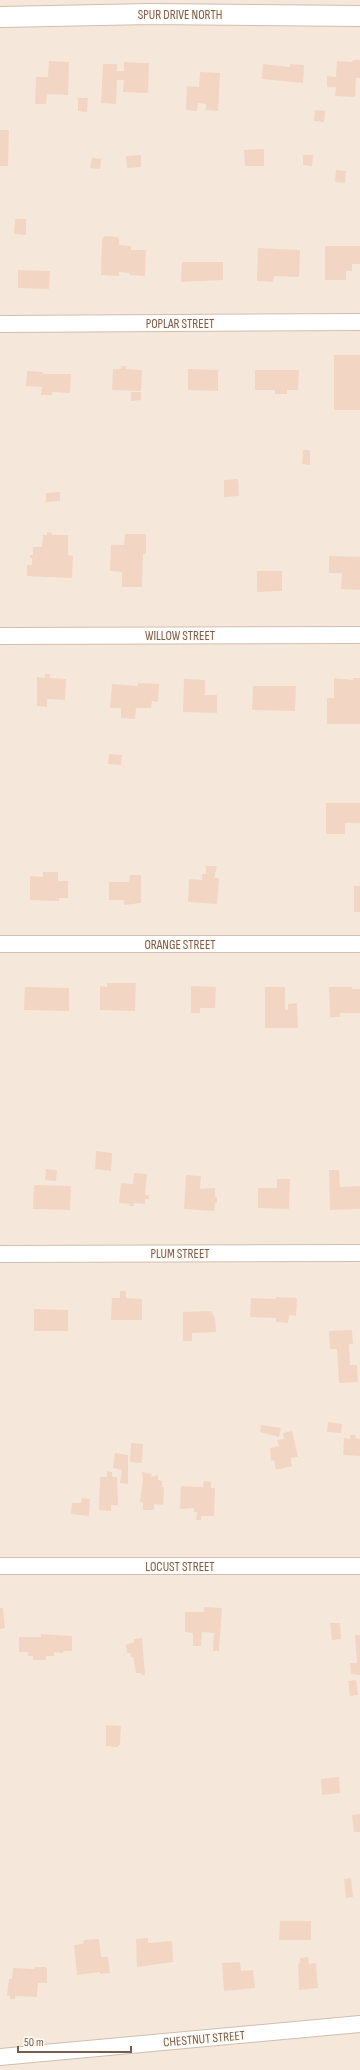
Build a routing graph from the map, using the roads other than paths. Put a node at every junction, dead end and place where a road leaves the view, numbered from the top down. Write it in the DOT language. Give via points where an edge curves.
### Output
graph roads {
  1 [pos="360,16"];
  2 [pos="0,17"];
  3 [pos="360,322"];
  4 [pos="0,324"];
  5 [pos="360,635"];
  6 [pos="0,636"];
  7 [pos="0,944"];
  8 [pos="360,944"];
  9 [pos="360,1253"];
  10 [pos="0,1254"];
  11 [pos="0,1566"];
  12 [pos="360,1566"];
  13 [pos="360,2024"];
  14 [pos="0,2057"];
  1 -- 2 [label="street, SPUR DRIVE NORTH" via="150,14"];
  3 -- 4 [label="street, POPLAR STREET"];
  5 -- 6 [label="street, WILLOW STREET"];
  7 -- 8 [label="street, ORANGE STREET"];
  9 -- 10 [label="street, PLUM STREET"];
  11 -- 12 [label="street, LOCUST STREET"];
  13 -- 14 [label="street, CHESTNUT STREET"];
}
